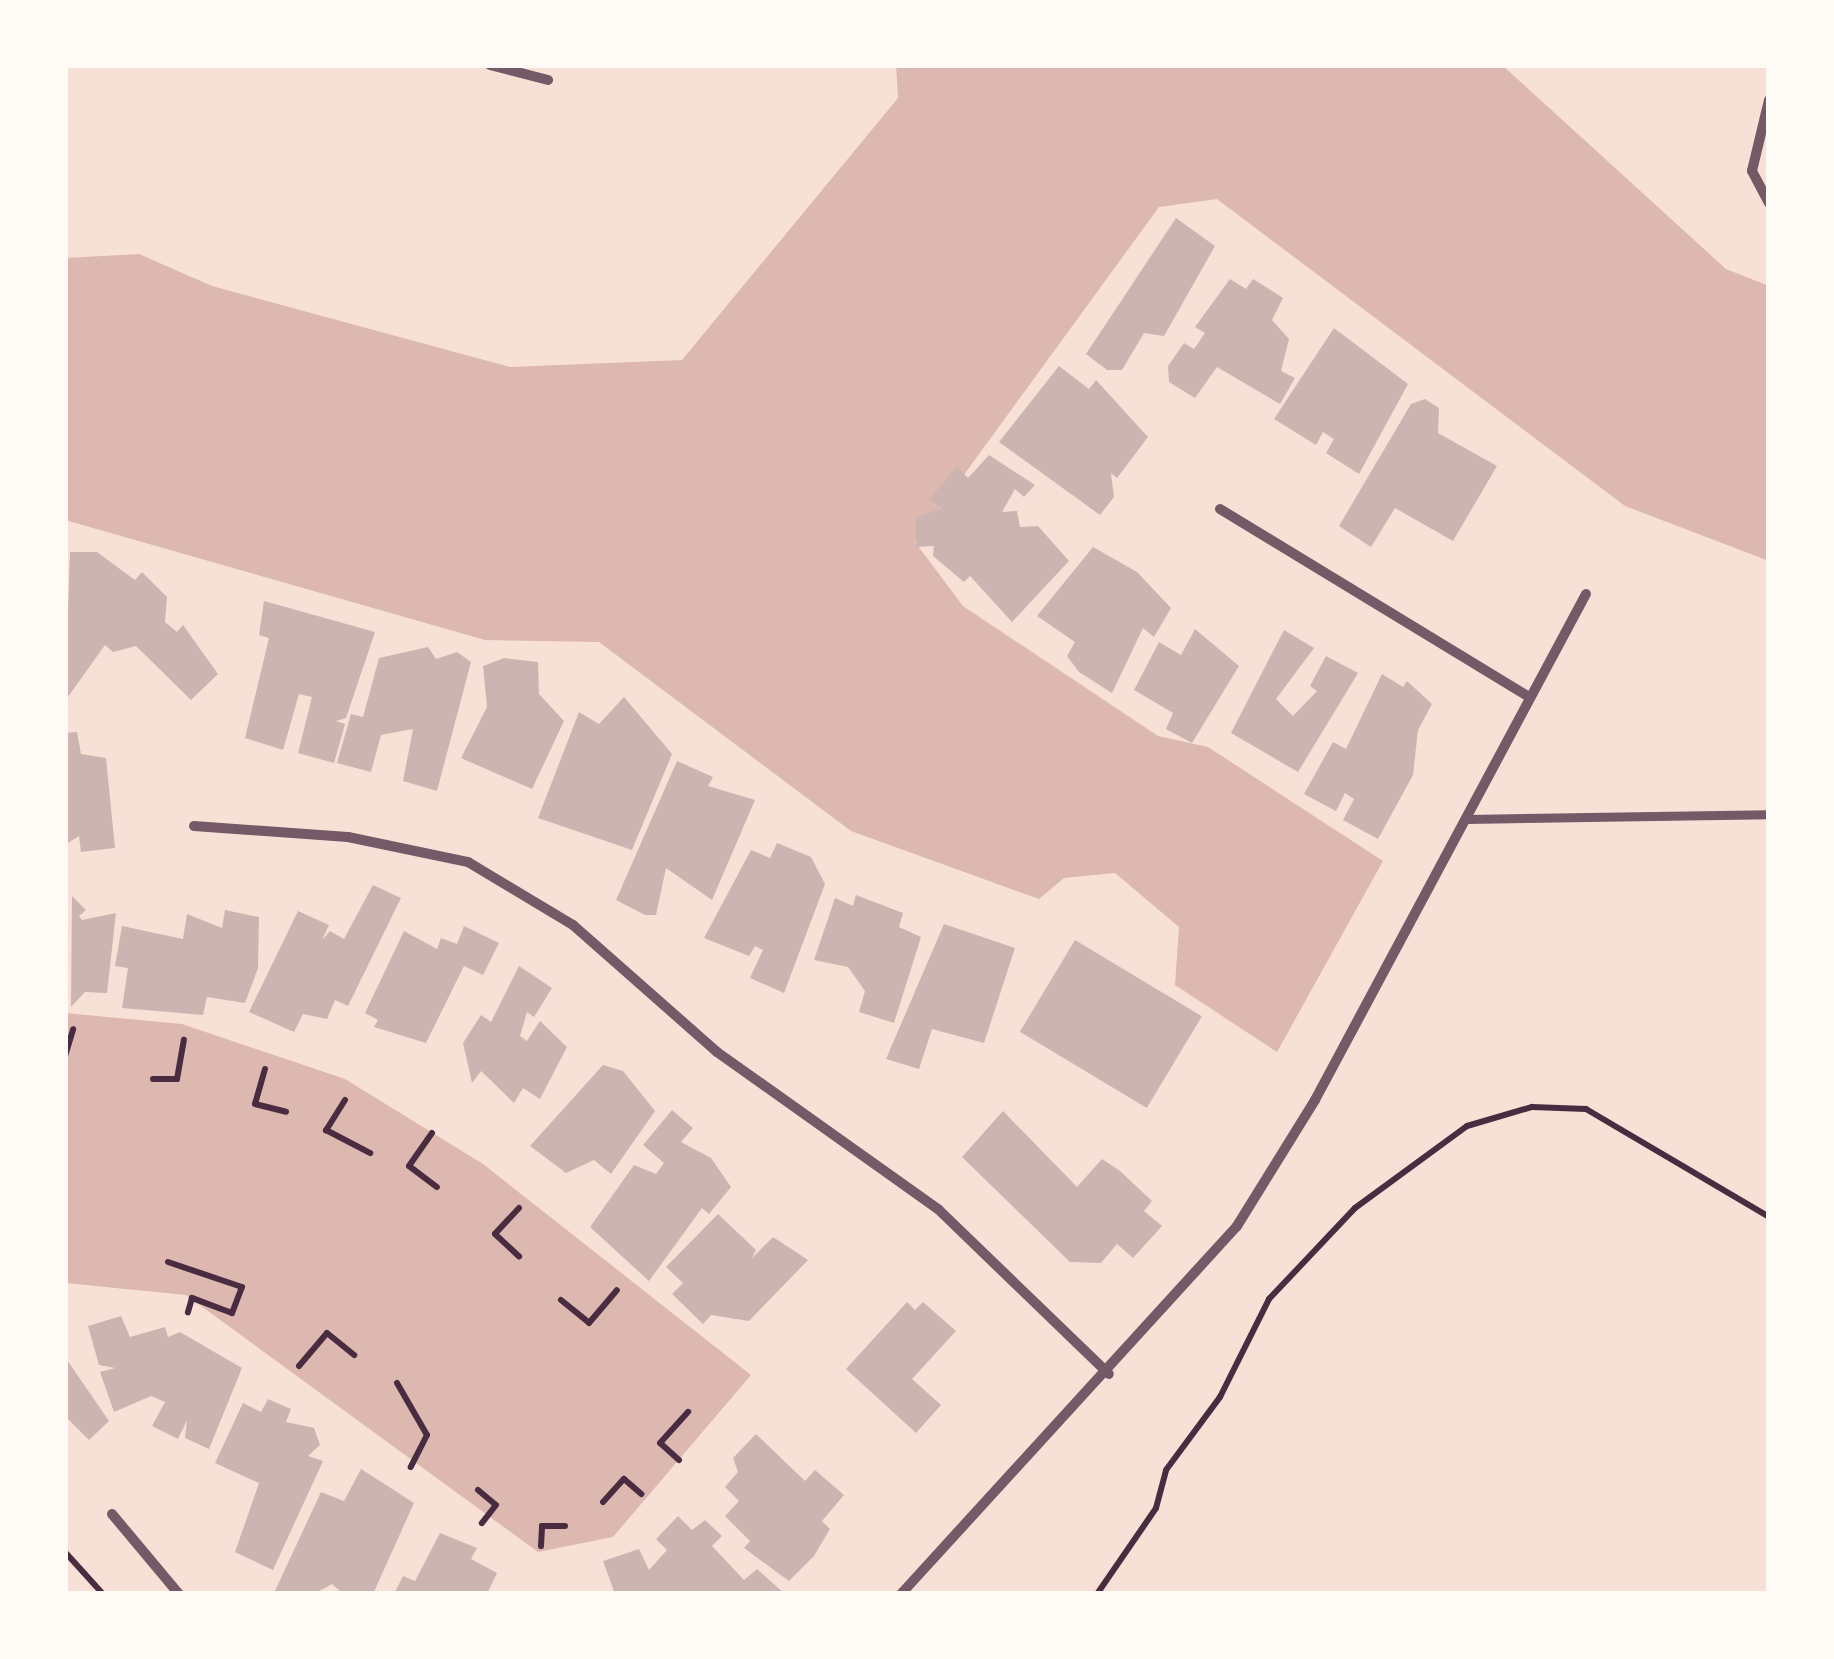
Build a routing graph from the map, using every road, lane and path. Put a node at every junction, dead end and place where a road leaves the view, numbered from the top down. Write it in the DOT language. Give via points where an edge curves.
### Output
graph roads {
  1 [pos="490,65"];
  2 [pos="548,80"];
  3 [pos="1769,100"];
  4 [pos="1769,203"];
  5 [pos="1220,509"];
  6 [pos="1586,594"];
  7 [pos="1526,695"];
  8 [pos="1769,814"];
  9 [pos="1467,819"];
  10 [pos="194,826"];
  11 [pos="73,1030"];
  12 [pos="184,1040"];
  13 [pos="65,1056"];
  14 [pos="265,1070"];
  15 [pos="153,1079"];
  16 [pos="345,1100"];
  17 [pos="286,1112"];
  18 [pos="432,1133"];
  19 [pos="370,1153"];
  20 [pos="437,1187"];
  21 [pos="518,1208"];
  22 [pos="1769,1218"];
  23 [pos="519,1256"];
  24 [pos="168,1262"];
  25 [pos="618,1290"];
  26 [pos="562,1300"];
  27 [pos="188,1312"];
  28 [pos="354,1355"];
  29 [pos="299,1366"];
  30 [pos="1110,1374"];
  31 [pos="397,1383"];
  32 [pos="688,1412"];
  33 [pos="678,1460"];
  34 [pos="411,1467"];
  35 [pos="478,1490"];
  36 [pos="641,1494"];
  37 [pos="603,1502"];
  38 [pos="112,1514"];
  39 [pos="482,1523"];
  40 [pos="564,1526"];
  41 [pos="540,1546"];
  42 [pos="65,1552"];
  43 [pos="103,1594"];
  44 [pos="179,1594"];
  45 [pos="900,1594"];
  46 [pos="1097,1594"];
  1 -- 2 [label="street"];
  3 -- 4 [label="street" via="1752,171"];
  5 -- 7 [label="street"];
  6 -- 7 [label="street"];
  7 -- 9 [label="street"];
  8 -- 9 [label="street"];
  9 -- 30 [label="street" via="1237,1226"];
  10 -- 30 [label="street" via="348,836 468,862 573,925 717,1052 939,1210"];
  11 -- 13 [label="path"];
  12 -- 15 [label="path" via="176,1079"];
  14 -- 17 [label="path" via="255,1104"];
  16 -- 19 [label="path" via="326,1130"];
  18 -- 20 [label="path" via="409,1166"];
  21 -- 23 [label="path" via="494,1234"];
  22 -- 46 [label="path" via="1586,1109 1532,1106 1468,1126 1355,1208 1269,1299 1220,1398 1166,1470 1156,1508"];
  24 -- 27 [label="path" via="242,1287 232,1313 192,1298"];
  25 -- 26 [label="path" via="589,1323"];
  28 -- 29 [label="path" via="327,1332"];
  30 -- 45 [label="street"];
  31 -- 34 [label="path" via="428,1435"];
  32 -- 33 [label="path" via="660,1442"];
  35 -- 39 [label="path" via="496,1506"];
  36 -- 37 [label="path" via="624,1479"];
  38 -- 44 [label="street"];
  40 -- 41 [label="path" via="542,1526"];
  42 -- 43 [label="path"];
}
